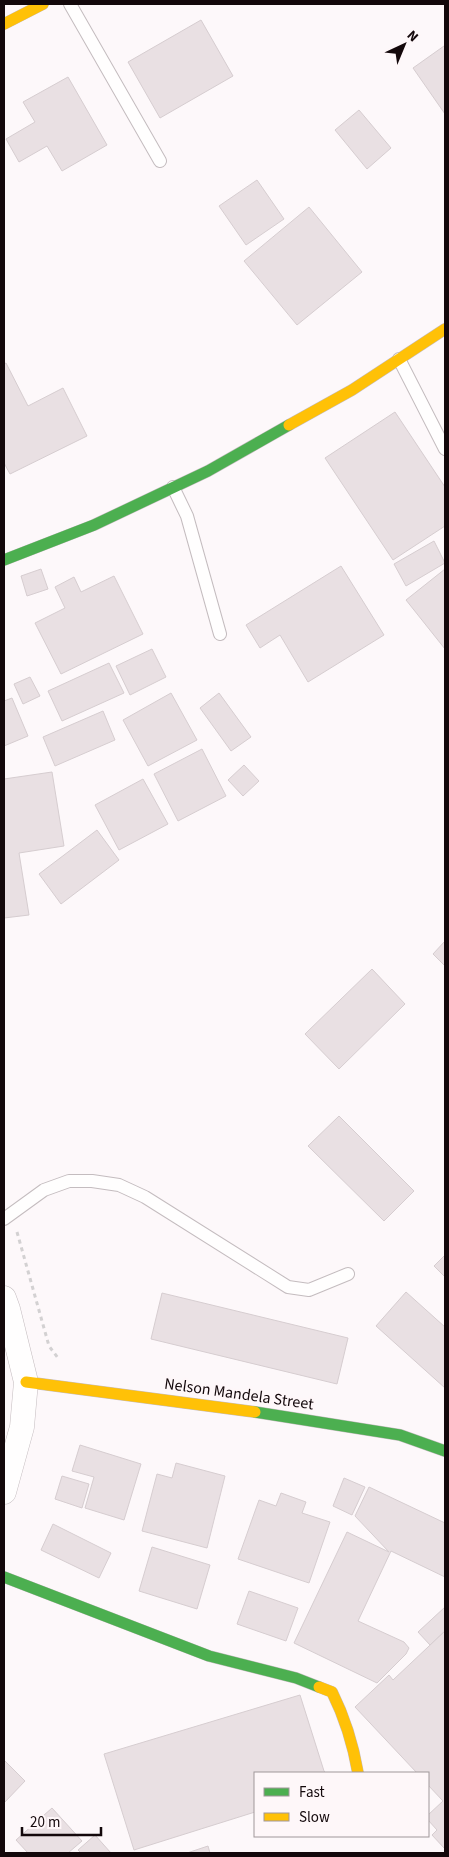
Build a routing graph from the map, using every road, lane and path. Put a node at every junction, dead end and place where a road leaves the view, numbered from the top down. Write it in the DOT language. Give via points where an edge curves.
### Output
graph roads {
  1 [pos="70,4"];
  2 [pos="34,6"];
  3 [pos="4,24"];
  4 [pos="160,160"];
  5 [pos="445,329"];
  6 [pos="399,360"];
  7 [pos="445,449"];
  8 [pos="173,487"];
  9 [pos="4,560"];
  10 [pos="220,634"];
  11 [pos="6,1217"];
  12 [pos="348,1274"];
  13 [pos="4,1298"];
  14 [pos="60,1360"];
  15 [pos="26,1382"];
  16 [pos="445,1451"];
  17 [pos="4,1492"];
  18 [pos="4,1577"];
  19 [pos="358,1772"];
  1 -- 4 [label="lane"];
  2 -- 3 [label="street"];
  5 -- 6 [label="street"];
  6 -- 7 [label="lane"];
  6 -- 8 [label="street" via="208,471"];
  8 -- 9 [label="street" via="94,525"];
  8 -- 10 [label="lane" via="188,516"];
  11 -- 12 [label="lane" via="44,1190 68,1181 118,1185 145,1197 288,1288 309,1290"];
  11 -- 14 [label="path" via="18,1233 49,1346"];
  13 -- 15 [label="street"];
  15 -- 16 [label="street, Nelson Mandela Street" via="238,1409 400,1435"];
  15 -- 17 [label="street" via="22,1427"];
  18 -- 19 [label="street" via="209,1656 296,1678 332,1692 354,1746"];
}
